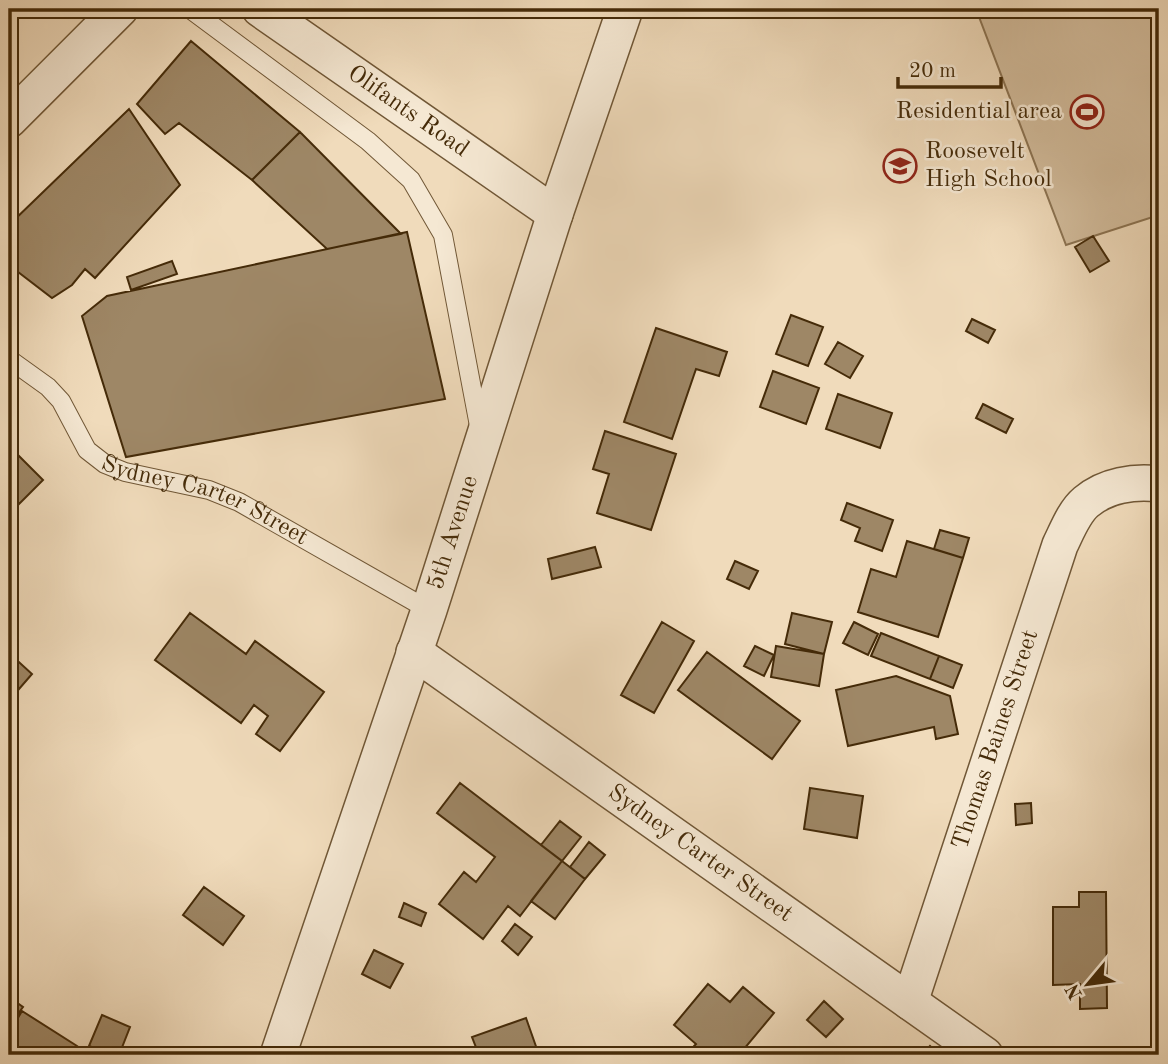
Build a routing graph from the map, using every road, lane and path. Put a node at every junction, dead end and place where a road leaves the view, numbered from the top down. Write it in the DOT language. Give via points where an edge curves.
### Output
graph roads {
  1 [pos="120,9"];
  2 [pos="190,9"];
  3 [pos="260,9"];
  4 [pos="625,9"];
  5 [pos="9,120"];
  6 [pos="555,214"];
  7 [pos="9,359"];
  8 [pos="482,443"];
  9 [pos="1159,484"];
  10 [pos="429,610"];
  11 [pos="415,652"];
  12 [pos="909,1002"];
  13 [pos="278,1055"];
  14 [pos="985,1055"];
  1 -- 5 [label="street"];
  2 -- 8 [label="lane" via="368,141 411,180 443,235"];
  3 -- 6 [label="street, Olifants Road"];
  4 -- 6 [label="street, 5th Avenue"];
  6 -- 8 [label="street, 5th Avenue"];
  7 -- 10 [label="lane, Sydney Carter Street" via="61,401 87,450 106,464 239,502"];
  8 -- 10 [label="street, 5th Avenue"];
  9 -- 12 [label="street, Thomas Baines Street" via="1124,484 1085,503 1060,545"];
  10 -- 11 [label="street, 5th Avenue"];
  11 -- 12 [label="street, Sydney Carter Street"];
  11 -- 13 [label="street, 5th Avenue"];
  12 -- 14 [label="street, Sydney Carter Street"];
}
